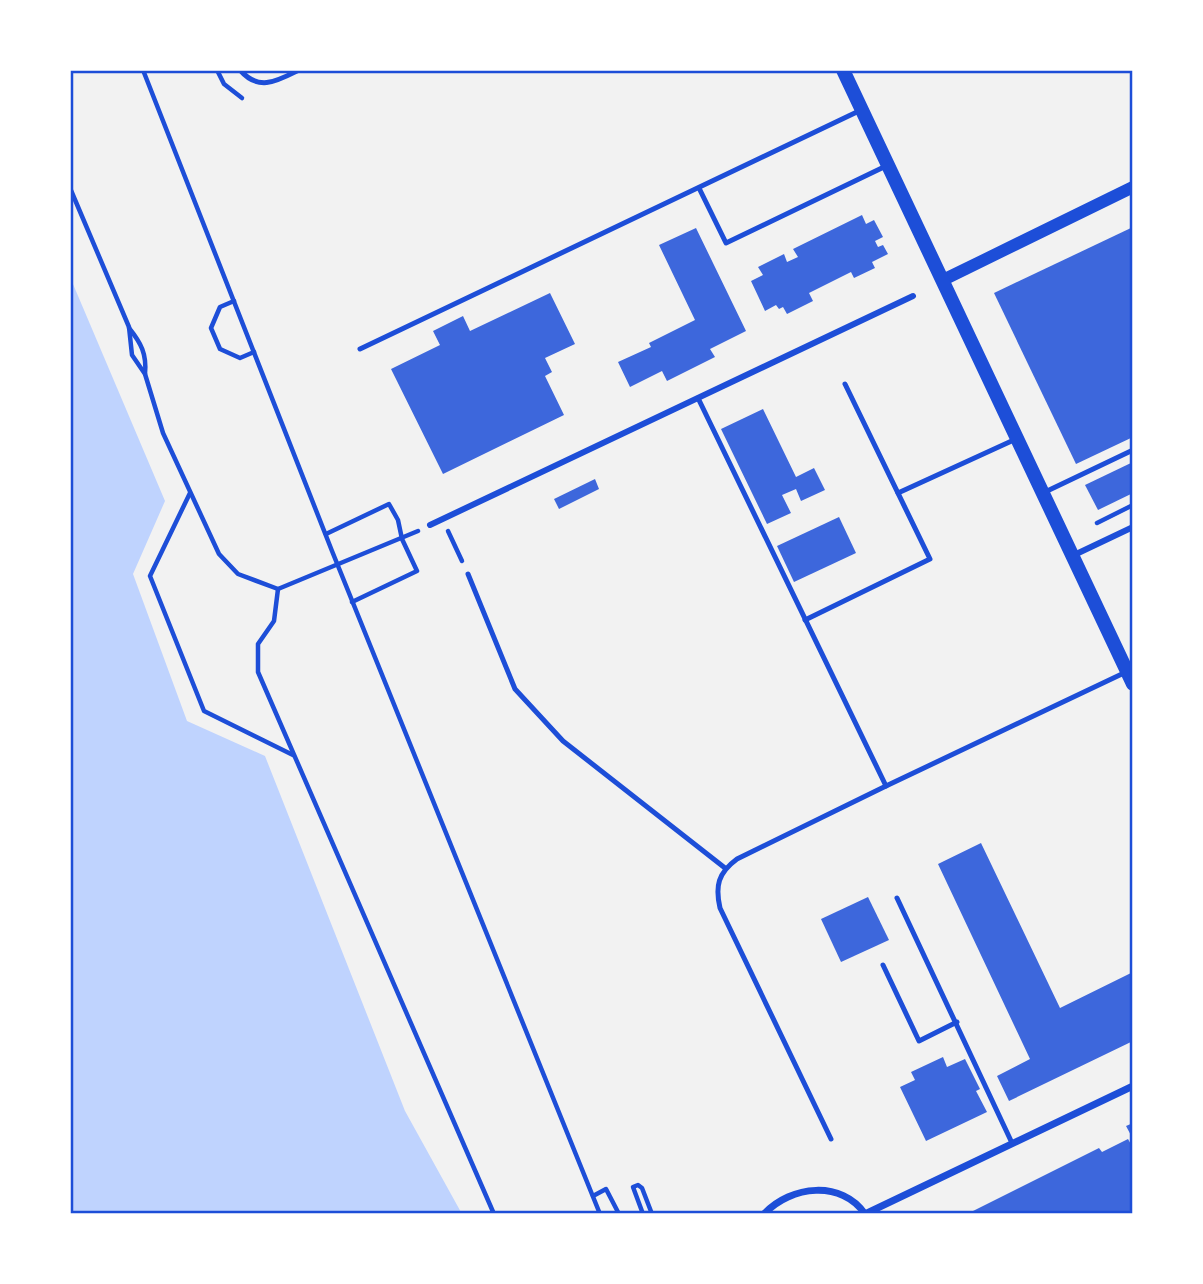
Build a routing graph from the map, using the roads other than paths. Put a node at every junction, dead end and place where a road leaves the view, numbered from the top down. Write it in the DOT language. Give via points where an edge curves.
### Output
graph roads {
  1 [pos="240,70"];
  2 [pos="299,70"];
  3 [pos="843,70"];
  4 [pos="862,110"];
  5 [pos="888,165"];
  6 [pos="1133,187"];
  7 [pos="699,188"];
  8 [pos="943,280"];
  9 [pos="913,296"];
  10 [pos="360,349"];
  11 [pos="845,384"];
  12 [pos="698,398"];
  13 [pos="1016,438"];
  14 [pos="1133,450"];
  15 [pos="898,493"];
  16 [pos="1042,493"];
  17 [pos="430,525"];
  18 [pos="1133,527"];
  19 [pos="1072,556"];
  20 [pos="468,574"];
  21 [pos="805,620"];
  22 [pos="1130,678"];
  23 [pos="886,786"];
  24 [pos="725,868"];
  25 [pos="897,898"];
  26 [pos="883,965"];
  27 [pos="957,1022"];
  28 [pos="1133,1086"];
  29 [pos="831,1139"];
  30 [pos="1013,1143"];
  31 [pos="764,1214"];
  32 [pos="865,1214"];
  1 -- 2 [label="lane" via="259,84"];
  3 -- 4 [label="main road"];
  4 -- 5 [label="main road"];
  4 -- 7 [label="lane"];
  5 -- 7 [label="lane" via="726,243"];
  5 -- 8 [label="main road"];
  6 -- 8 [label="street"];
  7 -- 10 [label="lane"];
  8 -- 13 [label="main road"];
  9 -- 12 [label="street"];
  11 -- 15 [label="lane"];
  12 -- 17 [label="street"];
  12 -- 21 [label="lane"];
  13 -- 15 [label="lane"];
  13 -- 16 [label="main road"];
  14 -- 16 [label="lane"];
  15 -- 21 [label="lane" via="930,559"];
  16 -- 19 [label="main road"];
  18 -- 19 [label="street"];
  19 -- 22 [label="main road"];
  20 -- 24 [label="lane" via="515,689 563,741"];
  21 -- 23 [label="lane"];
  22 -- 23 [label="lane"];
  23 -- 24 [label="lane"];
  24 -- 29 [label="lane" via="717,893 720,908"];
  25 -- 27 [label="lane"];
  26 -- 27 [label="lane" via="919,1041"];
  27 -- 30 [label="lane"];
  28 -- 30 [label="street"];
  30 -- 32 [label="street"];
  31 -- 32 [label="street" via="787,1198 818,1191 840,1193"];
}
